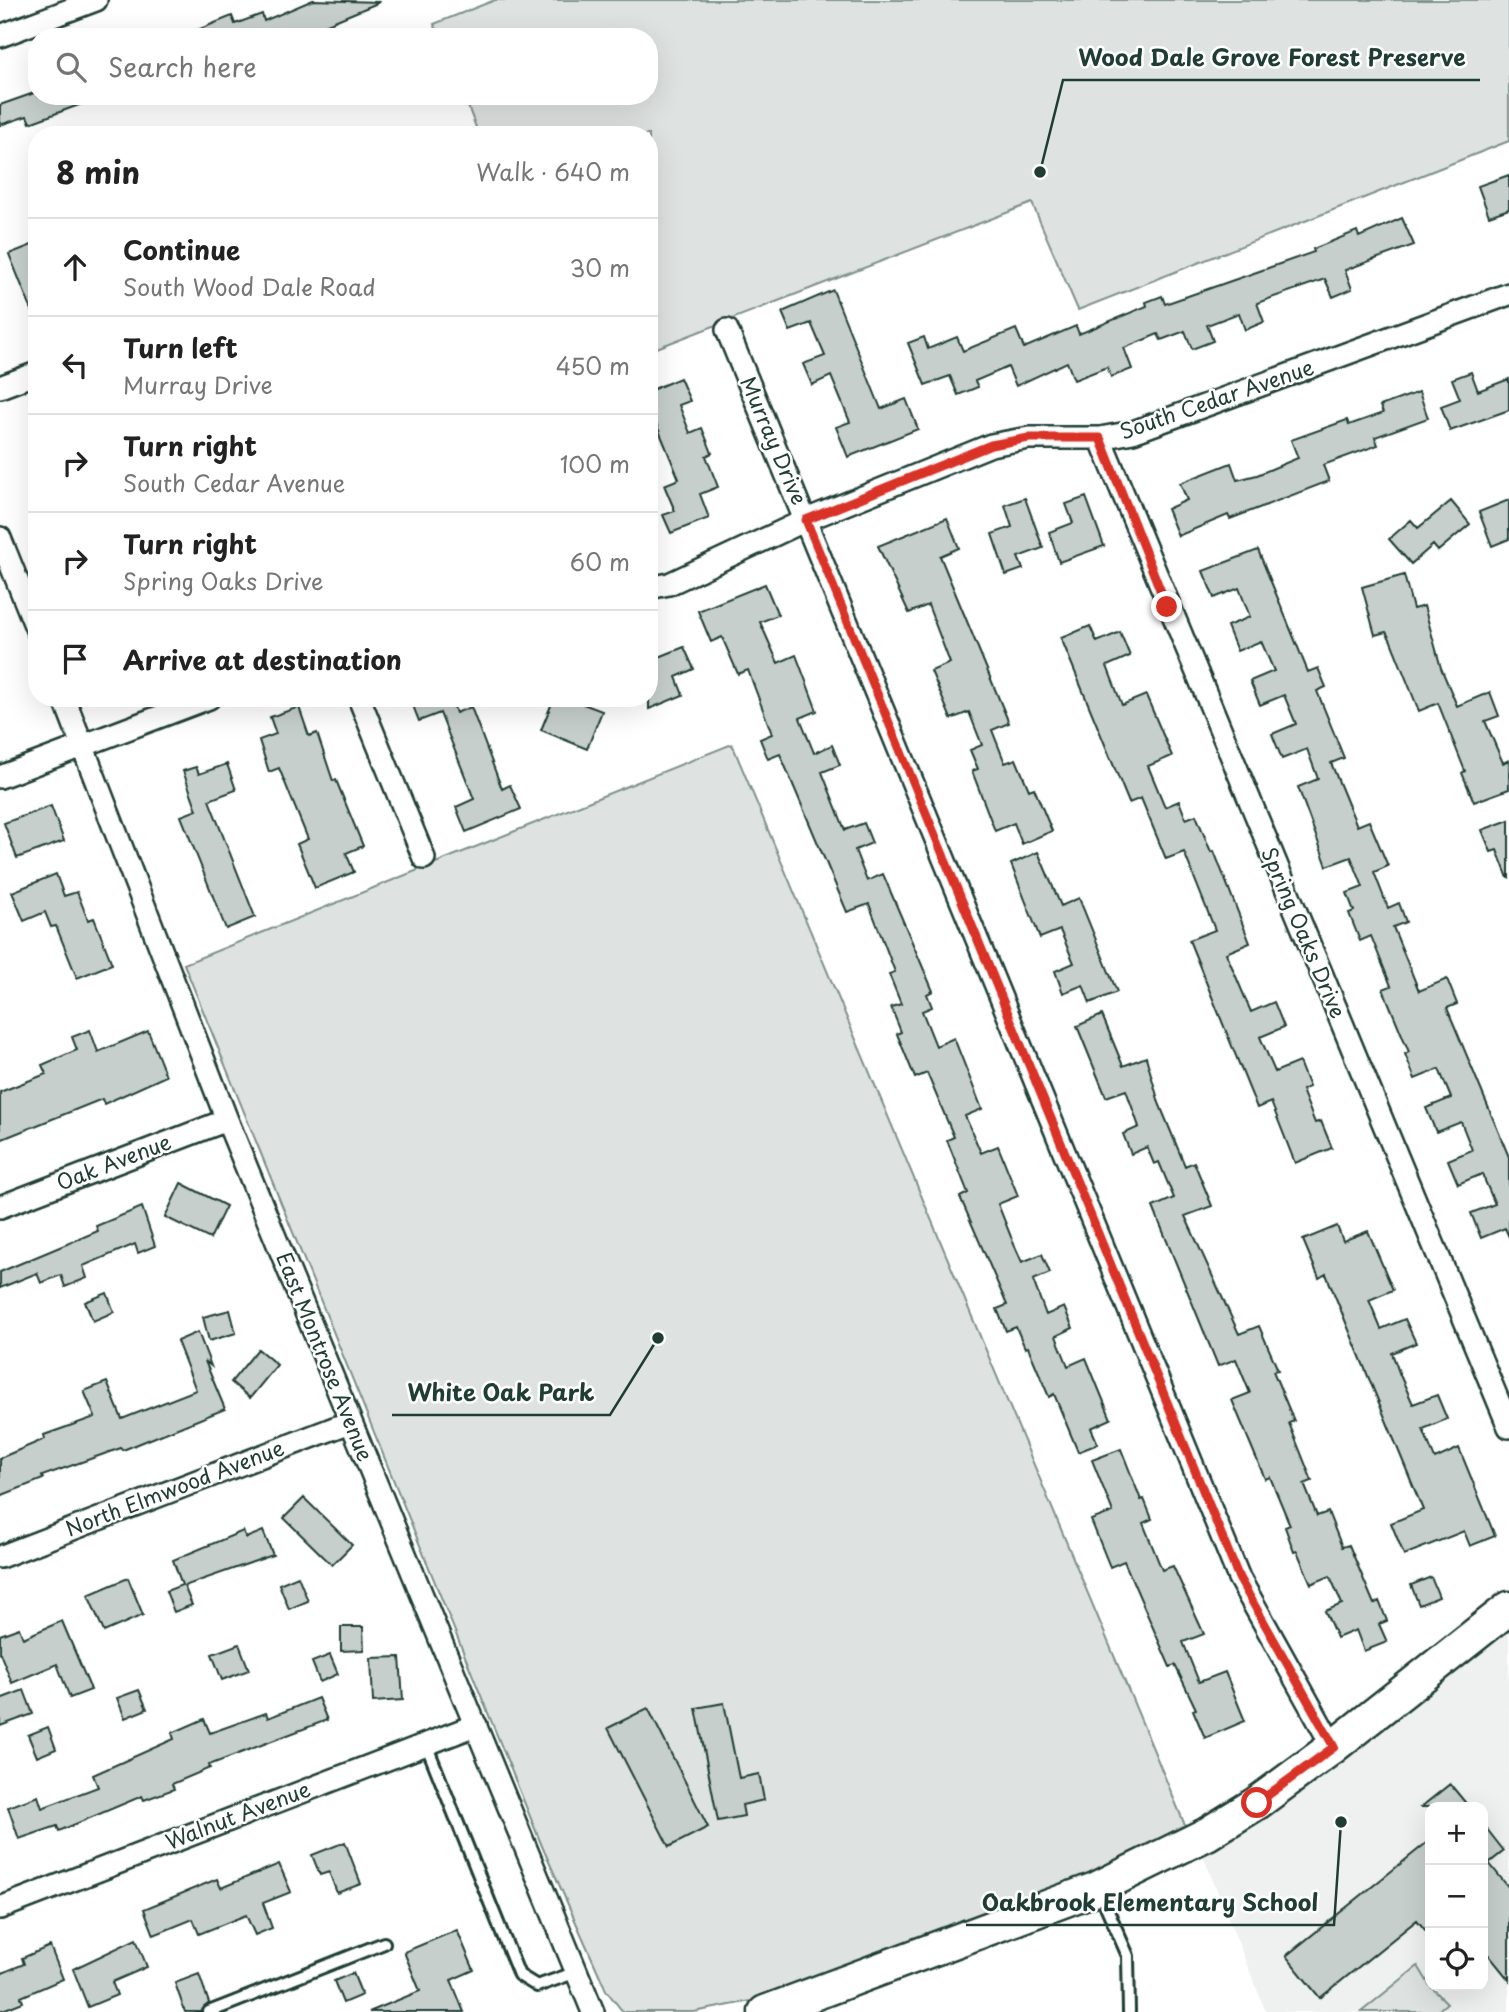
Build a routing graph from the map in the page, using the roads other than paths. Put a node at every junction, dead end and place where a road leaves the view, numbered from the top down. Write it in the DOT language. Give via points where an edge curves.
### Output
graph roads {
  1 [pos="96,0"];
  2 [pos="0,36"];
  3 [pos="1509,294"];
  4 [pos="727,330"];
  5 [pos="28,376"];
  6 [pos="0,387"];
  7 [pos="1100,438"];
  8 [pos="806,520"];
  9 [pos="0,538"];
  10 [pos="658,586"];
  11 [pos="28,608"];
  12 [pos="68,707"];
  13 [pos="185,707"];
  14 [pos="363,707"];
  15 [pos="83,745"];
  16 [pos="0,777"];
  17 [pos="424,858"];
  18 [pos="227,1120"];
  19 [pos="0,1207"];
  20 [pos="350,1422"];
  21 [pos="1509,1427"];
  22 [pos="0,1557"];
  23 [pos="1509,1608"];
  24 [pos="476,1725"];
  25 [pos="426,1744"];
  26 [pos="1334,1747"];
  27 [pos="1098,1887"];
  28 [pos="0,1908"];
  29 [pos="384,1942"];
  30 [pos="577,1972"];
  31 [pos="209,2012"];
  32 [pos="593,2012"];
  33 [pos="765,2012"];
  34 [pos="1129,2012"];
  1 -- 2 [label="street"];
  3 -- 7 [label="street, South Cedar Avenue" via="1174,419"];
  4 -- 8 [label="street, Murray Drive"];
  5 -- 6 [label="street"];
  7 -- 8 [label="street, South Cedar Avenue" via="1029,438 991,445"];
  7 -- 21 [label="street, Spring Oaks Drive"];
  8 -- 10 [label="street, South Cedar Avenue"];
  8 -- 26 [label="street, Murray Drive" via="1239,1578"];
  9 -- 11 [label="street"];
  12 -- 15 [label="street, East Montrose Avenue"];
  13 -- 15 [label="street"];
  14 -- 17 [label="street"];
  15 -- 16 [label="street"];
  15 -- 18 [label="street, East Montrose Avenue"];
  18 -- 19 [label="street, Oak Avenue"];
  18 -- 20 [label="street, East Montrose Avenue"];
  20 -- 22 [label="street, North Elmwood Avenue"];
  20 -- 24 [label="street, East Montrose Avenue"];
  23 -- 26 [label="main road"];
  24 -- 25 [label="street, Walnut Avenue"];
  24 -- 30 [label="street, East Montrose Avenue"];
  25 -- 28 [label="street, Walnut Avenue"];
  25 -- 30 [label="lane" via="519,1975 537,1986"];
  26 -- 27 [label="main road" via="1208,1834"];
  27 -- 33 [label="main road"];
  27 -- 34 [label="lane" via="1128,1956"];
  29 -- 31 [label="lane"];
  30 -- 32 [label="street, East Montrose Avenue"];
}
